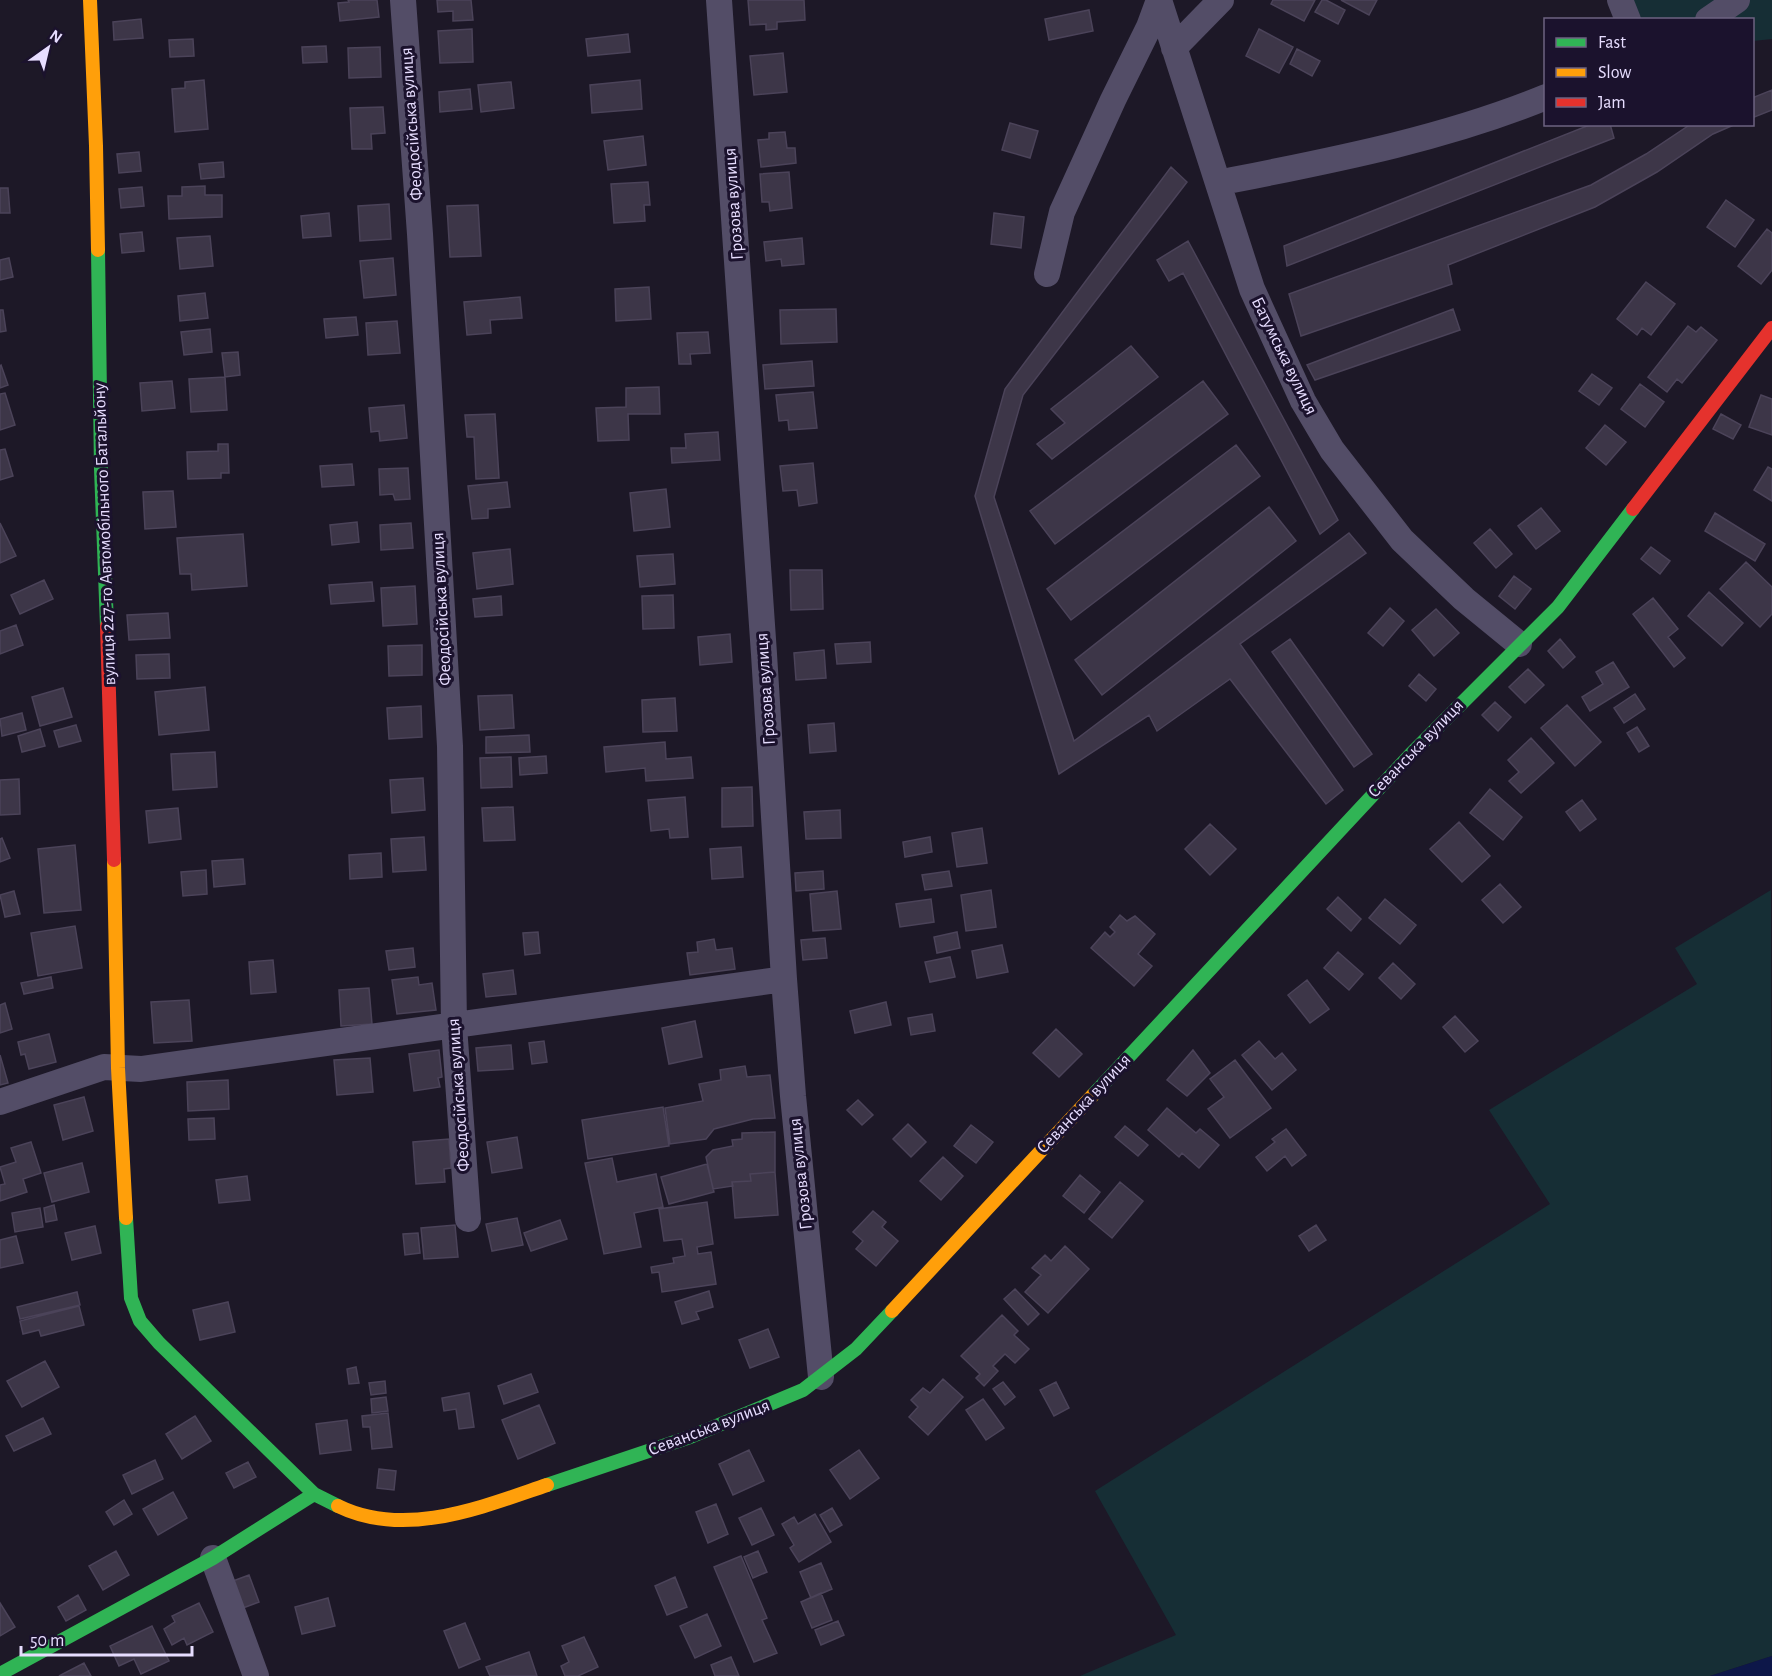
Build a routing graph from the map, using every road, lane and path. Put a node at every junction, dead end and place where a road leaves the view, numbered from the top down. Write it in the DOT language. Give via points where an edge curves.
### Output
graph roads {
  1 [pos="90,0"];
  2 [pos="403,0"];
  3 [pos="719,0"];
  4 [pos="1159,0"];
  5 [pos="1221,0"];
  6 [pos="1620,0"];
  7 [pos="1737,0"];
  8 [pos="1627,18"];
  9 [pos="1711,18"];
  10 [pos="1174,48"];
  11 [pos="1544,97"];
  12 [pos="1218,183"];
  13 [pos="1047,274"];
  14 [pos="1772,328"];
  15 [pos="1519,644"];
  16 [pos="784,979"];
  17 [pos="454,1026"];
  18 [pos="118,1068"];
  19 [pos="0,1102"];
  20 [pos="468,1220"];
  21 [pos="821,1377"];
  22 [pos="314,1494"];
  23 [pos="213,1558"];
  24 [pos="0,1674"];
  25 [pos="256,1676"];
  1 -- 18 [label="street, вулиця 227-го Автомобільного Батальйону"];
  2 -- 17 [label="street, Феодосійська вулиця" via="450,746"];
  3 -- 16 [label="street, Грозова вулиця"];
  4 -- 10 [label="street, Батумська вулиця"];
  4 -- 13 [label="street, Батумська вулиця" via="1062,212"];
  5 -- 10 [label="street"];
  6 -- 8 [label="street"];
  7 -- 9 [label="street"];
  10 -- 12 [label="street, Батумська вулиця"];
  11 -- 12 [label="street" via="1457,129"];
  12 -- 15 [label="street, Батумська вулиця" via="1252,289 1303,401 1332,450 1402,540"];
  14 -- 15 [label="street, Севанська вулиця" via="1564,600"];
  15 -- 21 [label="street, Севанська вулиця" via="1411,753 856,1349"];
  16 -- 17 [label="street"];
  16 -- 21 [label="street, Грозова вулиця"];
  17 -- 18 [label="street" via="141,1069"];
  17 -- 20 [label="street, Феодосійська вулиця"];
  18 -- 19 [label="street" via="90,1071"];
  18 -- 22 [label="street, вулиця 227-го Автомобільного Батальйону" via="130,1298 140,1321"];
  21 -- 22 [label="street, Севанська вулиця" via="803,1390 690,1437 474,1510 387,1521 346,1510"];
  22 -- 23 [label="street"];
  23 -- 24 [label="street"];
  23 -- 25 [label="street"];
}
